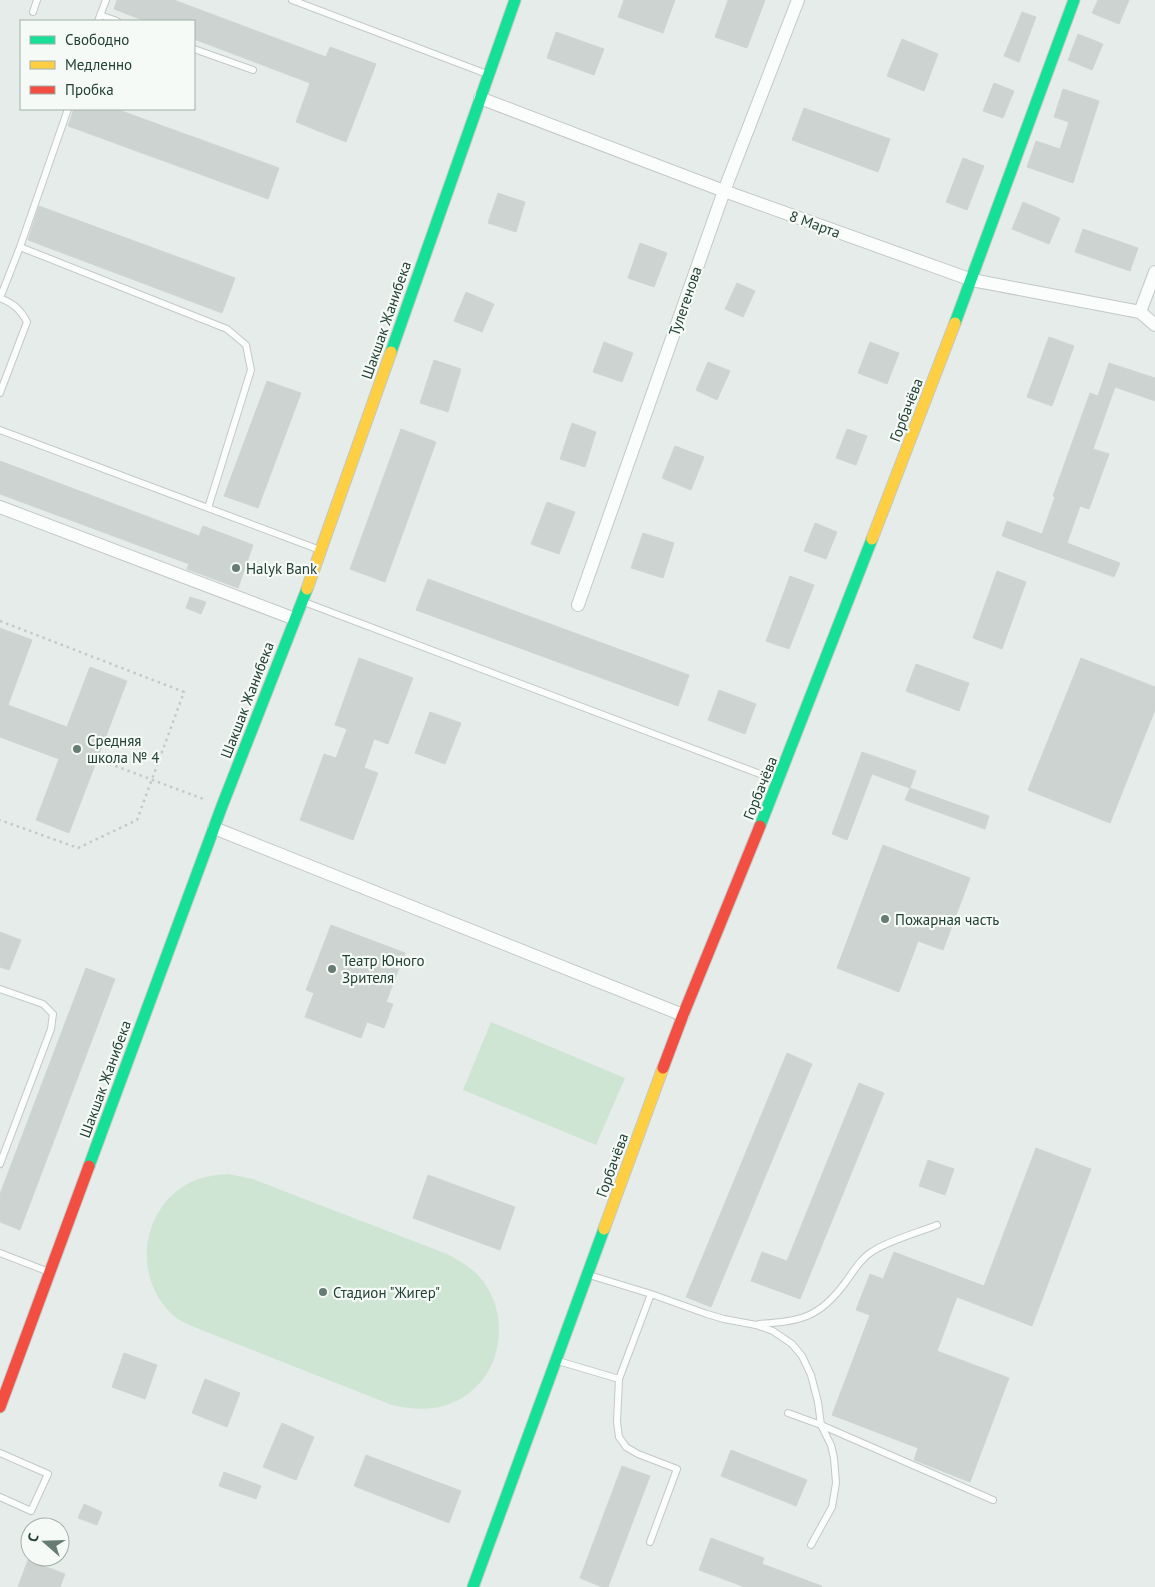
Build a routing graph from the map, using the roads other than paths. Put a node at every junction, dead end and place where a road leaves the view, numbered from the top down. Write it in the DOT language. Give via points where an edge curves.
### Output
graph roads {
  1 [pos="37,0"];
  2 [pos="106,0"];
  3 [pos="292,0"];
  4 [pos="515,0"];
  5 [pos="798,0"];
  6 [pos="1074,0"];
  7 [pos="33,12"];
  8 [pos="99,18"];
  9 [pos="195,49"];
  10 [pos="253,70"];
  11 [pos="488,75"];
  12 [pos="480,98"];
  13 [pos="68,110"];
  14 [pos="724,191"];
  15 [pos="20,247"];
  16 [pos="1155,272"];
  17 [pos="972,280"];
  18 [pos="0,298"];
  19 [pos="1140,312"];
  20 [pos="1155,325"];
  21 [pos="0,393"];
  22 [pos="0,430"];
  23 [pos="0,507"];
  24 [pos="208,508"];
  25 [pos="321,551"];
  26 [pos="303,602"];
  27 [pos="578,605"];
  28 [pos="295,619"];
  29 [pos="779,781"];
  30 [pos="214,828"];
  31 [pos="0,989"];
  32 [pos="683,1015"];
  33 [pos="0,1164"];
  34 [pos="937,1225"];
  35 [pos="0,1253"];
  36 [pos="50,1272"];
  37 [pos="588,1275"];
  38 [pos="651,1294"];
  39 [pos="756,1325"];
  40 [pos="557,1361"];
  41 [pos="619,1379"];
  42 [pos="0,1407"];
  43 [pos="788,1413"];
  44 [pos="821,1425"];
  45 [pos="0,1453"];
  46 [pos="0,1497"];
  47 [pos="993,1500"];
  48 [pos="650,1542"];
  49 [pos="811,1545"];
  50 [pos="474,1587"];
  1 -- 7 [label="lane"];
  2 -- 8 [label="lane"];
  3 -- 11 [label="lane"];
  4 -- 11 [label="street, Шакшак Жанибека"];
  5 -- 14 [label="street, Тулегенова"];
  6 -- 17 [label="street, Горбачёва"];
  9 -- 10 [label="lane"];
  11 -- 12 [label="street, Шакшак Жанибека"];
  12 -- 14 [label="street, 8 Марта"];
  12 -- 25 [label="street, Шакшак Жанибека"];
  13 -- 15 [label="lane"];
  14 -- 17 [label="street, 8 Марта"];
  14 -- 27 [label="street, Тулегенова"];
  15 -- 18 [label="lane"];
  15 -- 24 [label="lane" via="227,329 246,345 251,370"];
  16 -- 19 [label="street"];
  17 -- 19 [label="street, 8 Марта"];
  17 -- 29 [label="street, Горбачёва"];
  18 -- 21 [label="lane" via="13,304 27,322"];
  19 -- 20 [label="street"];
  22 -- 24 [label="lane"];
  23 -- 28 [label="street"];
  24 -- 25 [label="lane"];
  25 -- 26 [label="street, Шакшак Жанибека"];
  26 -- 28 [label="street, Шакшак Жанибека"];
  26 -- 29 [label="lane"];
  28 -- 30 [label="street, Шакшак Жанибека"];
  29 -- 32 [label="street, Горбачёва"];
  30 -- 32 [label="street"];
  30 -- 36 [label="street, Шакшак Жанибека"];
  31 -- 33 [label="lane" via="43,1004 53,1014 51,1029"];
  32 -- 37 [label="street, Горбачёва"];
  34 -- 39 [label="lane" via="872,1251 824,1306 808,1317"];
  35 -- 36 [label="lane"];
  36 -- 42 [label="street, Шакшак Жанибека"];
  37 -- 38 [label="lane"];
  37 -- 40 [label="street, Горбачёва"];
  38 -- 39 [label="lane" via="706,1314"];
  38 -- 41 [label="lane"];
  39 -- 44 [label="lane" via="773,1331 792,1344 802,1356 811,1374"];
  40 -- 41 [label="lane"];
  40 -- 50 [label="street, Горбачёва"];
  41 -- 48 [label="lane" via="619,1437 626,1447 638,1454 677,1469"];
  43 -- 44 [label="lane"];
  44 -- 47 [label="lane"];
  44 -- 49 [label="lane" via="831,1445 836,1483 832,1507"];
  45 -- 46 [label="lane" via="48,1474 31,1510"];
}
